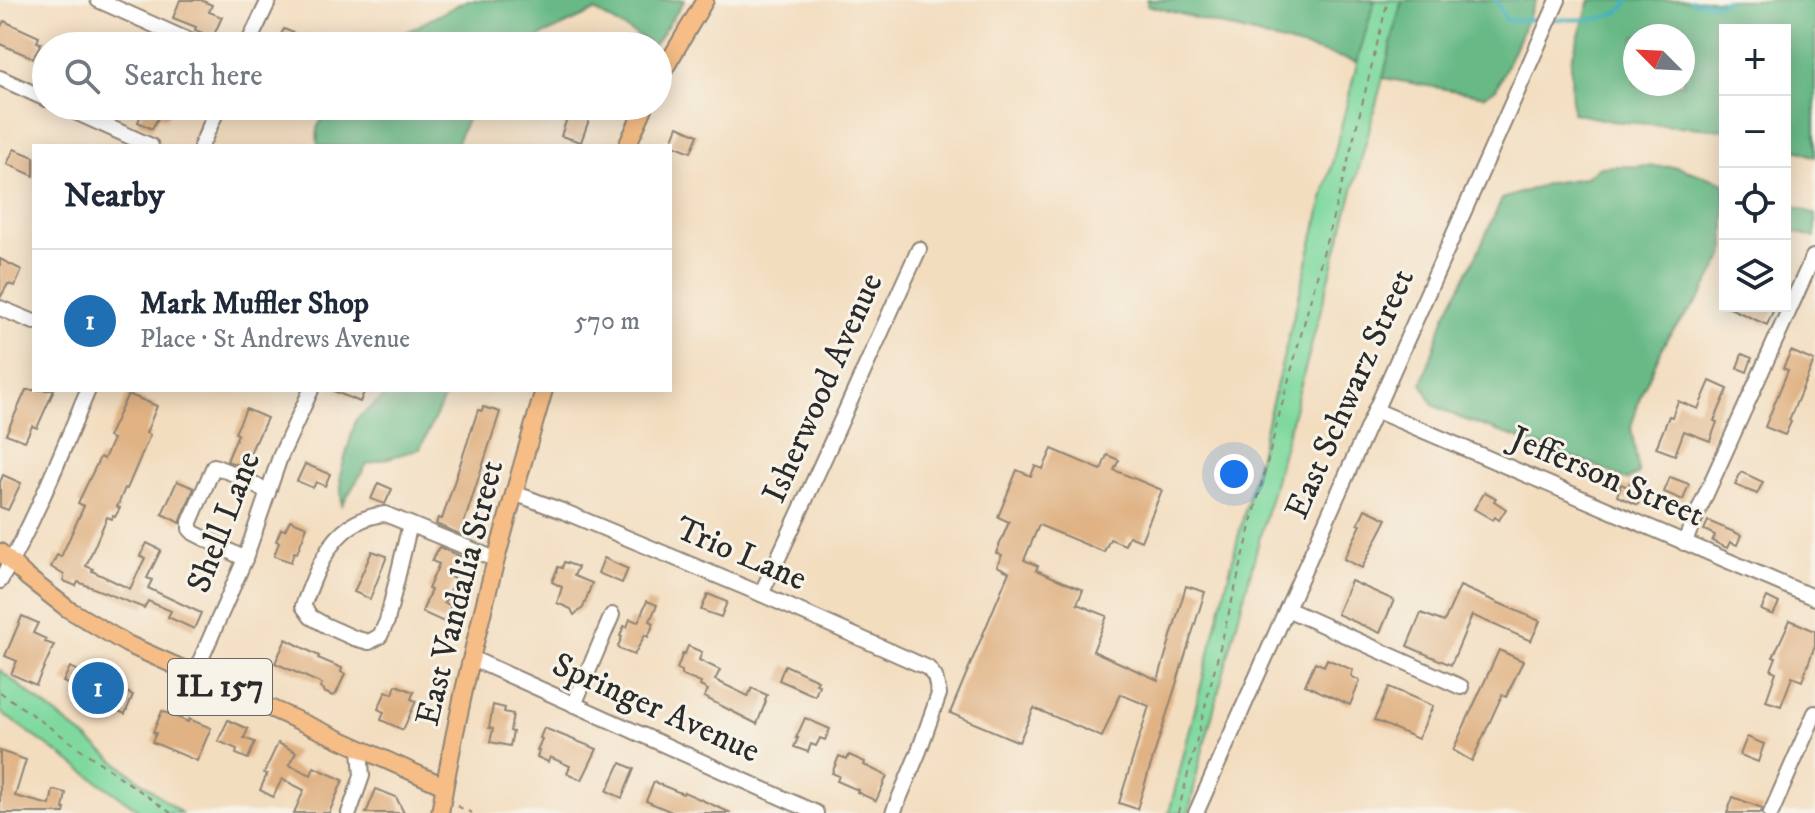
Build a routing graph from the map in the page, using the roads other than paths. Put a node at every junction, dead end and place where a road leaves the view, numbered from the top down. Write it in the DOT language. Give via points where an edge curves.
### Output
graph roads {
  1 [pos="98,0"];
  2 [pos="269,0"];
  3 [pos="705,0"];
  4 [pos="1555,5"];
  5 [pos="170,32"];
  6 [pos="254,32"];
  7 [pos="672,56"];
  8 [pos="0,78"];
  9 [pos="32,93"];
  10 [pos="93,120"];
  11 [pos="213,120"];
  12 [pos="639,120"];
  13 [pos="147,144"];
  14 [pos="202,144"];
  15 [pos="628,144"];
  16 [pos="919,249"];
  17 [pos="1813,257"];
  18 [pos="0,308"];
  19 [pos="32,321"];
  20 [pos="87,392"];
  21 [pos="310,392"];
  22 [pos="543,392"];
  23 [pos="1375,410"];
  24 [pos="268,493"];
  25 [pos="514,493"];
  26 [pos="410,524"];
  27 [pos="1684,543"];
  28 [pos="6,557"];
  29 [pos="245,559"];
  30 [pos="495,559"];
  31 [pos="0,581"];
  32 [pos="761,594"];
  33 [pos="1815,598"];
  34 [pos="1287,609"];
  35 [pos="612,615"];
  36 [pos="471,658"];
  37 [pos="194,675"];
  38 [pos="1461,687"];
  39 [pos="574,705"];
  40 [pos="1815,713"];
  41 [pos="360,749"];
  42 [pos="444,786"];
  43 [pos="349,813"];
  44 [pos="440,813"];
  45 [pos="816,813"];
  46 [pos="893,813"];
  47 [pos="1196,813"];
  48 [pos="1771,813"];
  1 -- 5 [label="street"];
  2 -- 6 [label="street"];
  3 -- 7 [label="main road"];
  4 -- 23 [label="street, East Schwarz Street"];
  8 -- 9 [label="street"];
  10 -- 13 [label="street"];
  11 -- 14 [label="street"];
  12 -- 15 [label="main road"];
  16 -- 32 [label="street, Isherwood Avenue"];
  17 -- 27 [label="street"];
  18 -- 19 [label="street"];
  20 -- 28 [label="street"];
  21 -- 24 [label="street, Shell Lane"];
  22 -- 25 [label="main road, East Vandalia Street"];
  23 -- 27 [label="street, Jefferson Street"];
  23 -- 34 [label="street, East Schwarz Street"];
  24 -- 29 [label="street, Shell Lane"];
  24 -- 29 [label="street" via="214,466 190,522 194,533"];
  25 -- 30 [label="main road, East Vandalia Street"];
  25 -- 32 [label="street, Trio Lane"];
  26 -- 26 [label="street" via="385,514 354,522 319,563 303,606 311,617 354,638 369,642 380,636"];
  26 -- 30 [label="street"];
  27 -- 33 [label="street, Jefferson Street"];
  28 -- 31 [label="street"];
  28 -- 37 [label="main road, IL 157" via="68,609"];
  29 -- 37 [label="street, Shell Lane"];
  30 -- 36 [label="main road, East Vandalia Street"];
  32 -- 46 [label="street, Trio Lane" via="928,668 937,682 939,694"];
  34 -- 38 [label="street"];
  34 -- 47 [label="street, East Schwarz Street"];
  35 -- 39 [label="street"];
  36 -- 39 [label="street, Springer Avenue"];
  36 -- 42 [label="main road, East Vandalia Street"];
  37 -- 41 [label="main road, IL 157"];
  39 -- 45 [label="street, Springer Avenue"];
  40 -- 48 [label="street"];
  41 -- 42 [label="main road, IL 157"];
  41 -- 43 [label="street" via="362,776"];
  42 -- 44 [label="main road, East Vandalia Street"];
}
